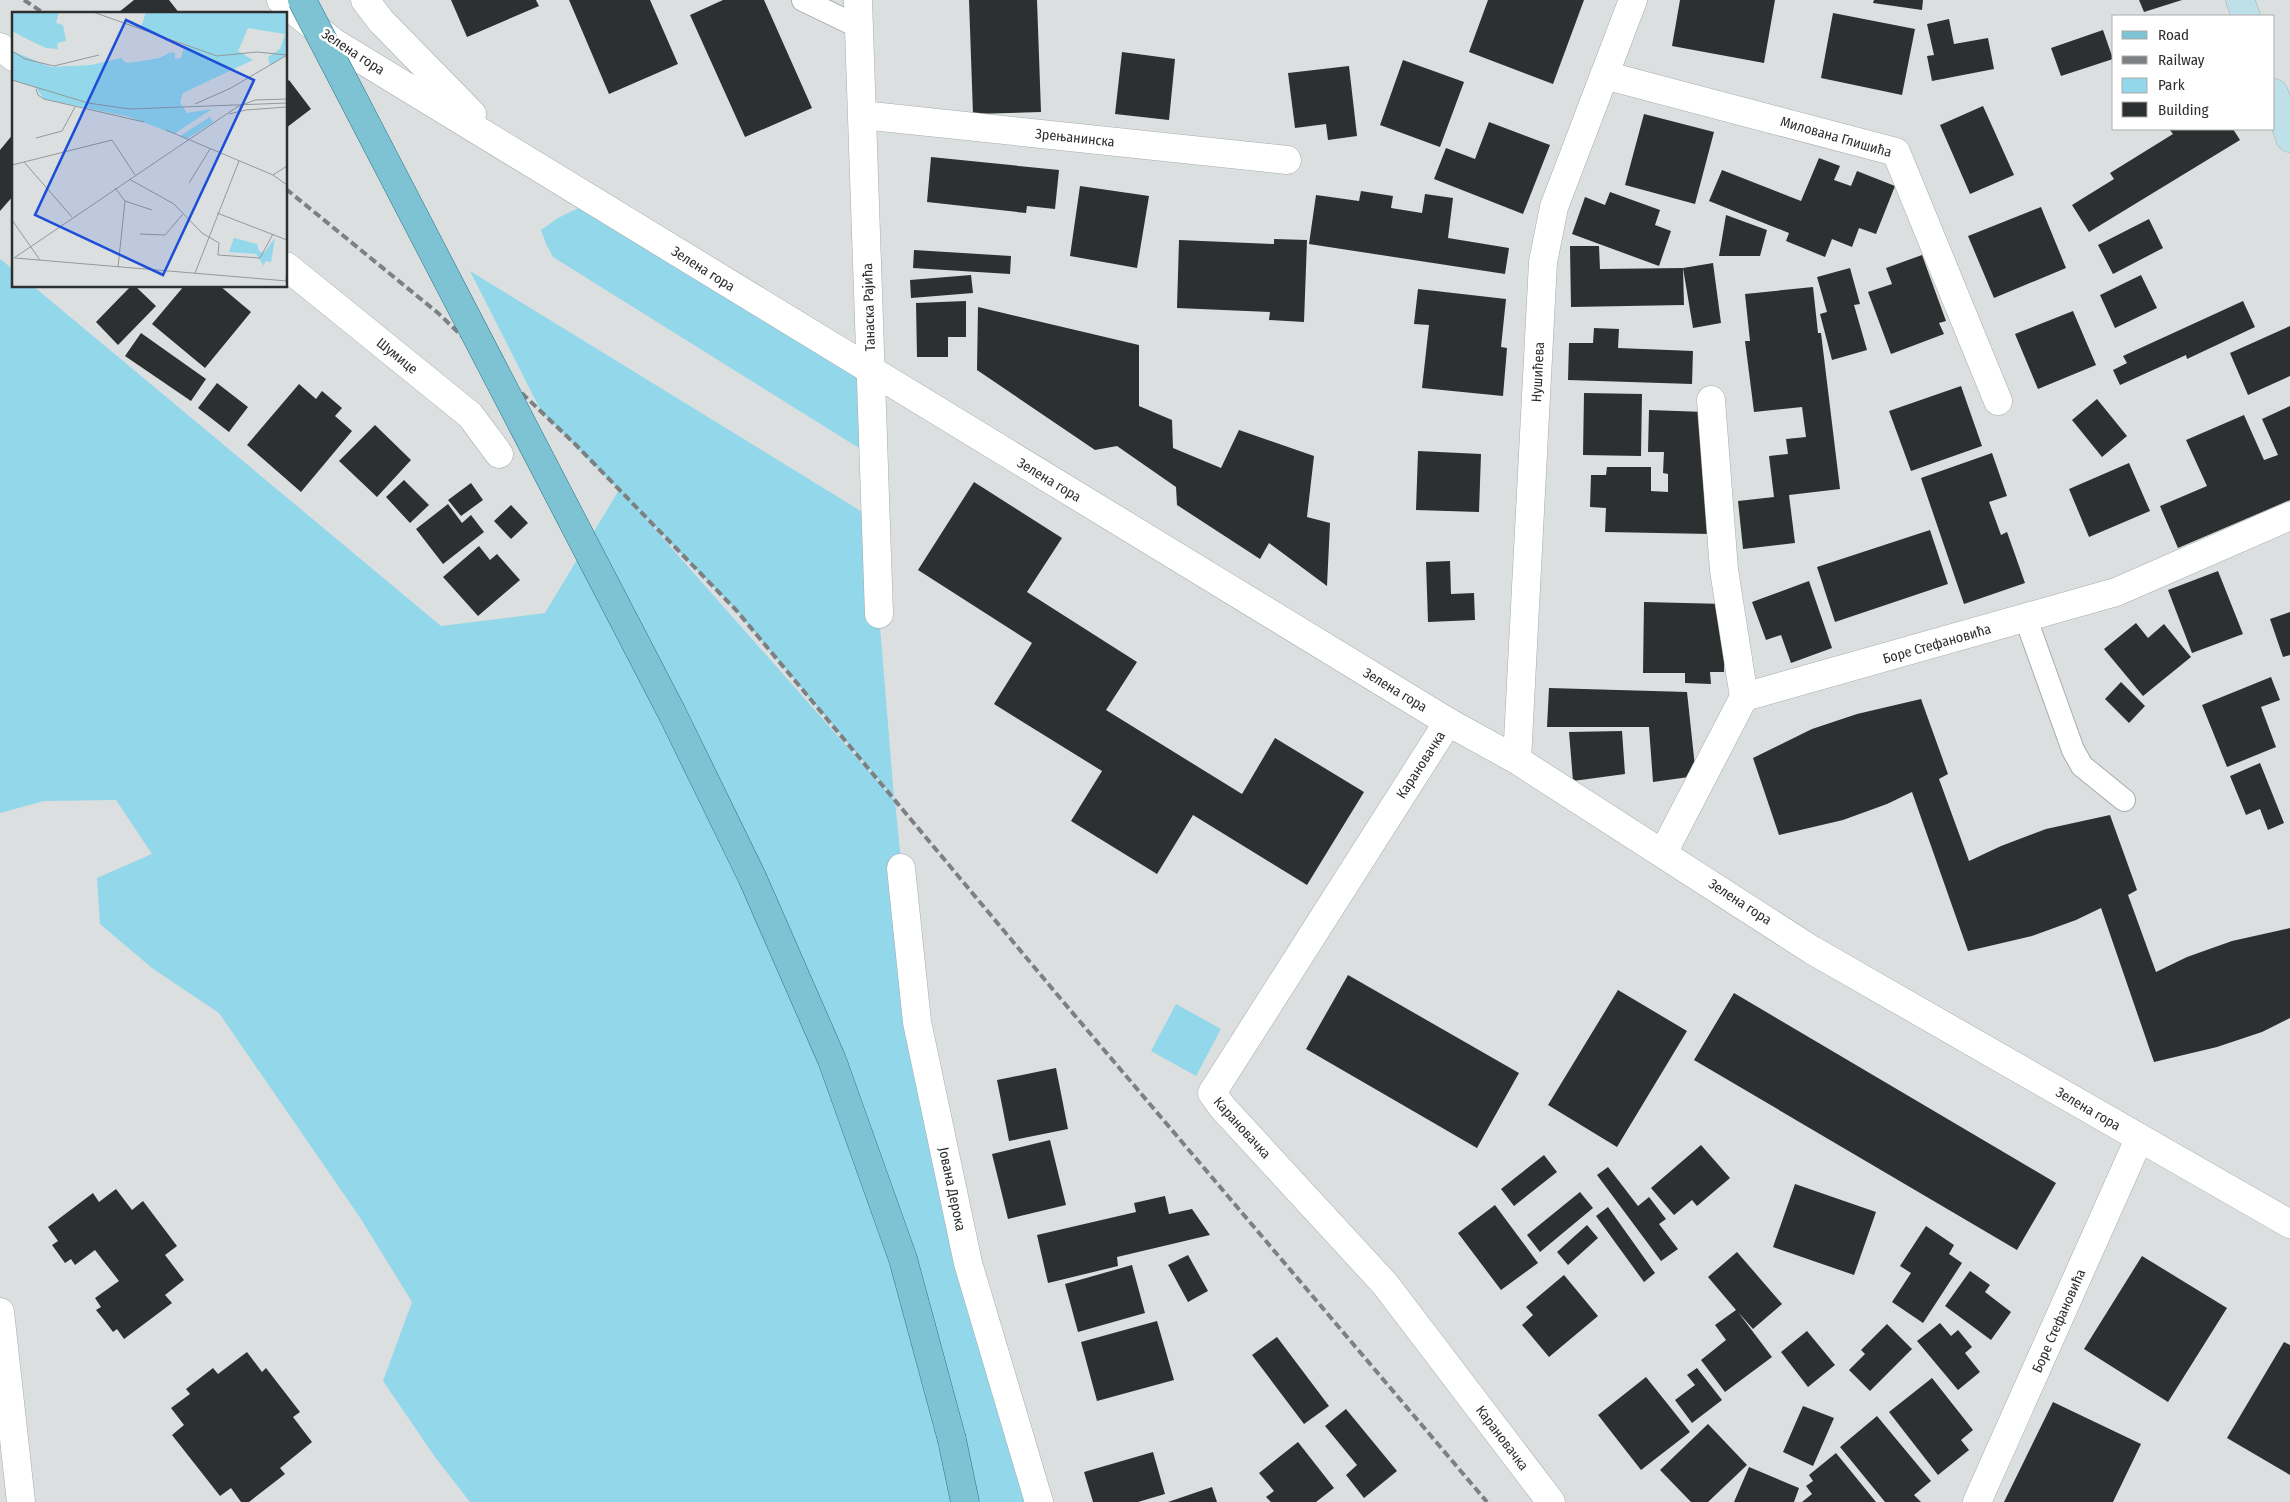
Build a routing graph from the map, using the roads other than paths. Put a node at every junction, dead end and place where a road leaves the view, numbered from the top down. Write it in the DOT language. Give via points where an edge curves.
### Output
graph roads {
  1 [pos="281,0"];
  2 [pos="302,0"];
  3 [pos="365,0"];
  4 [pos="803,0"];
  5 [pos="858,0"];
  6 [pos="1633,0"];
  7 [pos="2240,0"];
  8 [pos="2246,15"];
  9 [pos="858,27"];
  10 [pos="0,48"];
  11 [pos="12,56"];
  12 [pos="1604,75"];
  13 [pos="2275,97"];
  14 [pos="862,115"];
  15 [pos="2290,138"];
  16 [pos="505,146"];
  17 [pos="1287,160"];
  18 [pos="288,268"];
  19 [pos="871,372"];
  20 [pos="1711,400"];
  21 [pos="1998,401"];
  22 [pos="499,454"];
  23 [pos="2290,516"];
  24 [pos="880,614"];
  25 [pos="2026,619"];
  26 [pos="1744,697"];
  27 [pos="1448,722"];
  28 [pos="1517,760"];
  29 [pos="2124,800"];
  30 [pos="1663,853"];
  31 [pos="901,868"];
  32 [pos="2139,1139"];
  33 [pos="2290,1224"];
  34 [pos="0,1312"];
  35 [pos="18,1502"];
  36 [pos="965,1502"];
  37 [pos="1039,1502"];
  38 [pos="1551,1502"];
  39 [pos="1977,1502"];
  1 -- 16 [label="street, Зелена гора" via="333,42"];
  2 -- 36 [label="main road, bridge" via="672,713 752,876 832,1060 903,1259 952,1440"];
  3 -- 16 [label="street, Зелена гора" via="429,72"];
  4 -- 9 [label="lane"];
  5 -- 9 [label="street, Танаска Рајића"];
  6 -- 12 [label="street, Нушићева"];
  7 -- 8 [label="street"];
  9 -- 14 [label="street, Танаска Рајића"];
  10 -- 11 [label="street"];
  12 -- 21 [label="street, Милована Глишића" via="1896,152"];
  12 -- 28 [label="street, Нушићева" via="1554,207 1543,262"];
  13 -- 15 [label="street"];
  14 -- 17 [label="street, Зрењанинска"];
  14 -- 19 [label="street, Танаска Рајића"];
  16 -- 19 [label="street, Зелена гора"];
  18 -- 22 [label="street, Шумице" via="470,415"];
  19 -- 24 [label="street, Танаска Рајића"];
  19 -- 27 [label="street, Зелена гора"];
  20 -- 26 [label="street" via="1724,570"];
  23 -- 25 [label="street, Боре Стефановића" via="2116,592"];
  25 -- 26 [label="street, Боре Стефановића"];
  25 -- 29 [label="lane" via="2073,750 2082,766"];
  26 -- 30 [label="street"];
  27 -- 28 [label="street, Зелена гора"];
  27 -- 38 [label="street, Карановачка" via="1212,1093 1385,1284"];
  28 -- 30 [label="street, Зелена гора"];
  30 -- 32 [label="street, Зелена гора" via="1812,950"];
  31 -- 37 [label="street, Јована Дерока" via="917,1022 968,1263"];
  32 -- 33 [label="street, Зелена гора"];
  32 -- 39 [label="street, Боре Стефановића"];
  34 -- 35 [label="street"];
}
